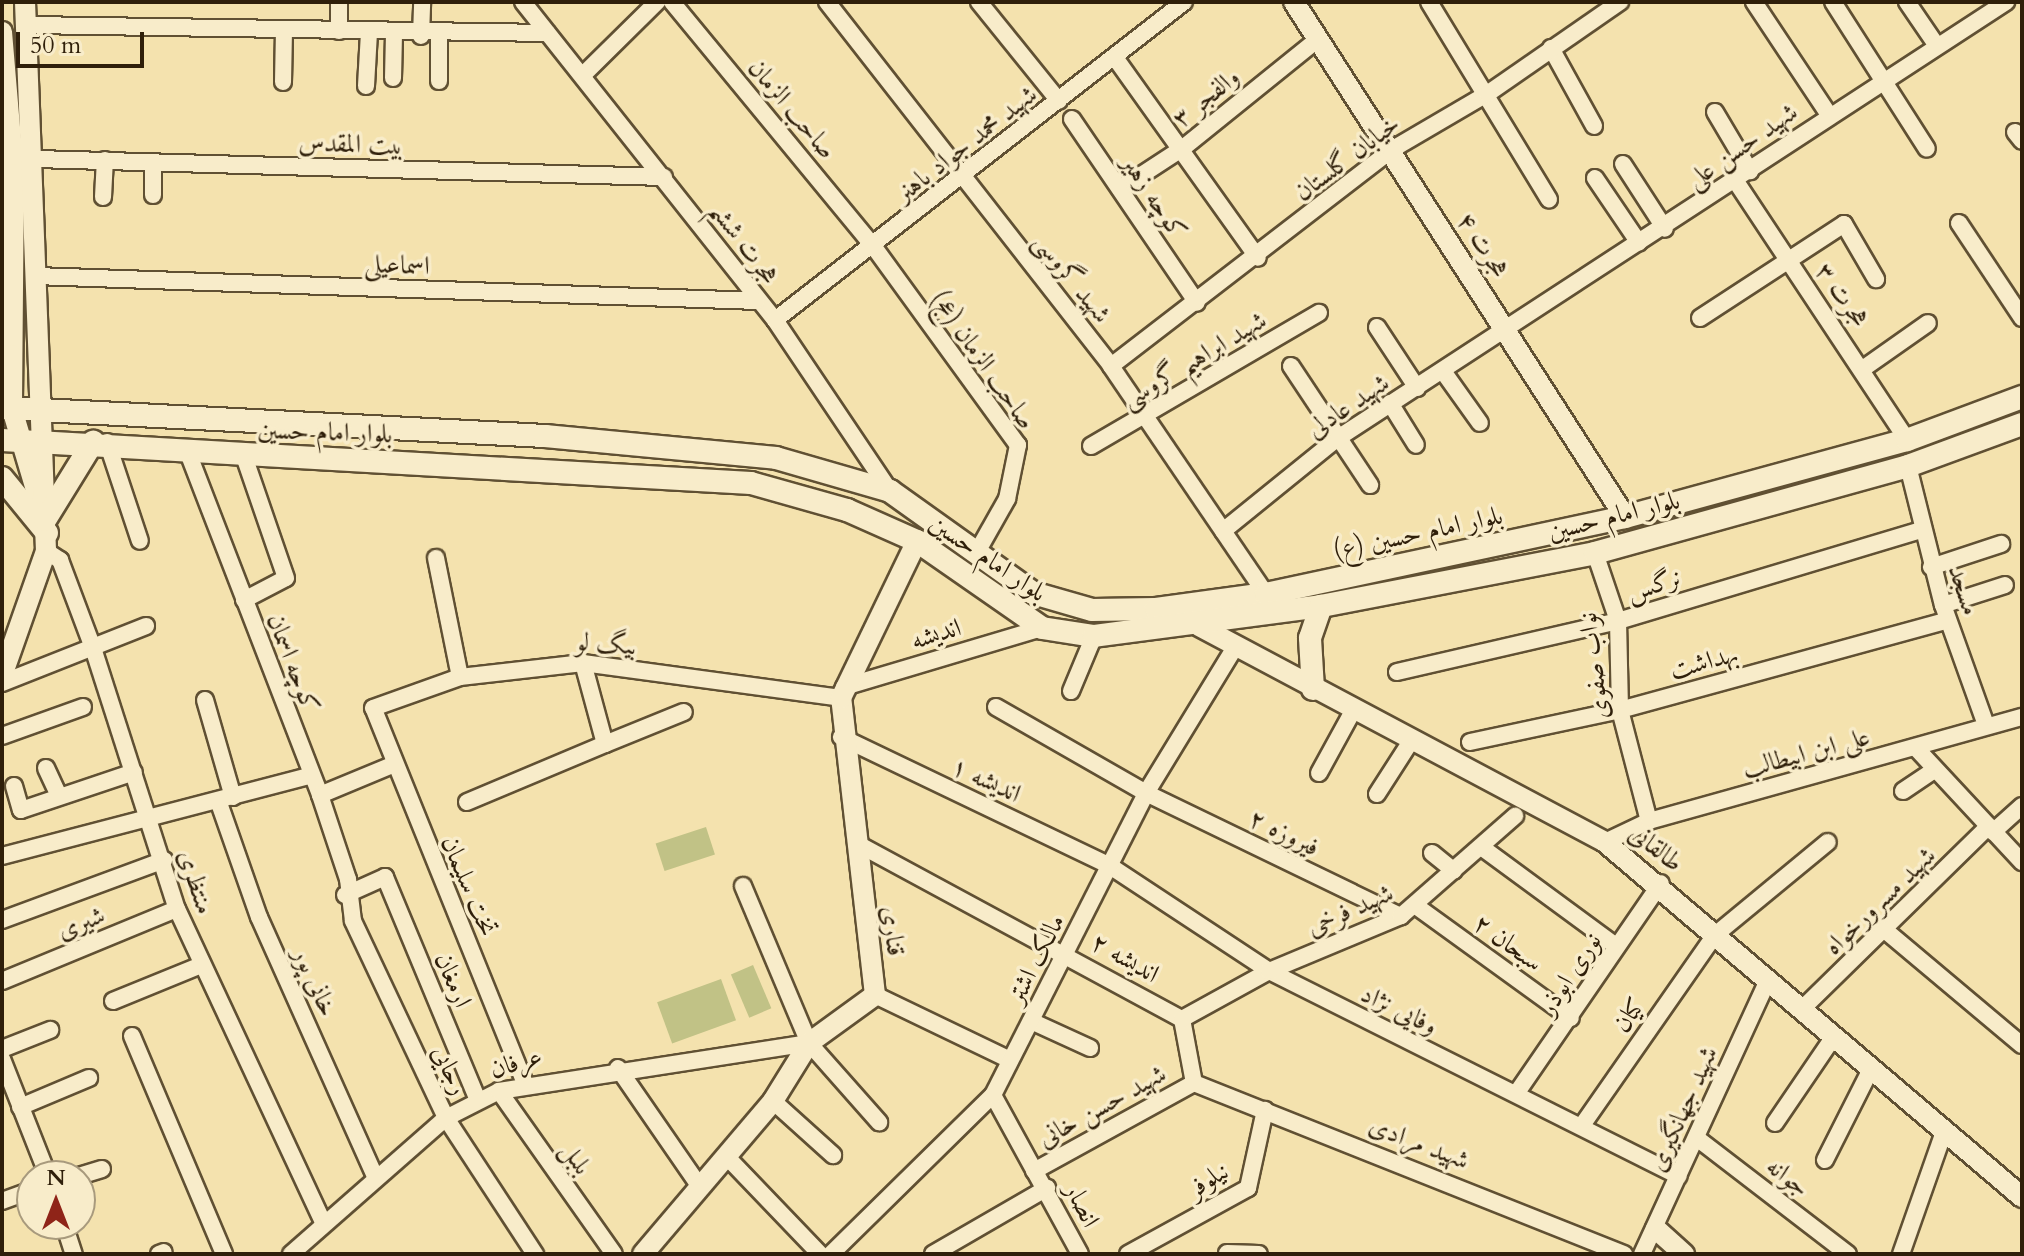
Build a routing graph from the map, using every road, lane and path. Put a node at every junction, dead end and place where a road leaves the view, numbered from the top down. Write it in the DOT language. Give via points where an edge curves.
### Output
graph roads {
  1 [pos="25,2"];
  2 [pos="339,2"];
  3 [pos="422,2"];
  4 [pos="523,2"];
  5 [pos="657,2"];
  6 [pos="672,2"];
  7 [pos="827,2"];
  8 [pos="979,2"];
  9 [pos="1184,2"];
  10 [pos="1294,2"];
  11 [pos="1429,2"];
  12 [pos="1754,2"];
  13 [pos="1833,2"];
  14 [pos="1907,2"];
  15 [pos="2006,2"];
  16 [pos="1611,4"];
  17 [pos="28,25"];
  18 [pos="284,31"];
  19 [pos="339,31"];
  20 [pos="369,33"];
  21 [pos="547,33"];
  22 [pos="394,34"];
  23 [pos="421,36"];
  24 [pos="439,36"];
  25 [pos="1318,39"];
  26 [pos="3,45"];
  27 [pos="1937,46"];
  28 [pos="1551,48"];
  29 [pos="1116,59"];
  30 [pos="584,74"];
  31 [pos="393,78"];
  32 [pos="439,81"];
  33 [pos="283,82"];
  34 [pos="1879,83"];
  35 [pos="366,86"];
  36 [pos="1487,94"];
  37 [pos="1059,101"];
  38 [pos="1715,112"];
  39 [pos="1829,115"];
  40 [pos="1072,119"];
  41 [pos="1594,126"];
  42 [pos="1183,148"];
  43 [pos="1927,149"];
  44 [pos="1391,150"];
  45 [pos="36,159"];
  46 [pos="105,160"];
  47 [pos="153,162"];
  48 [pos="1623,164"];
  49 [pos="1750,171"];
  50 [pos="8,174"];
  51 [pos="664,177"];
  52 [pos="961,178"];
  53 [pos="1595,178"];
  54 [pos="1735,180"];
  55 [pos="1120,189"];
  56 [pos="153,195"];
  57 [pos="103,197"];
  58 [pos="1549,199"];
  59 [pos="1959,223"];
  60 [pos="1665,229"];
  61 [pos="1639,243"];
  62 [pos="874,247"];
  63 [pos="1258,258"];
  64 [pos="1789,264"];
  65 [pos="35,276"];
  66 [pos="1876,279"];
  67 [pos="7,290"];
  68 [pos="757,301"];
  69 [pos="1197,303"];
  70 [pos="1319,313"];
  71 [pos="1700,318"];
  72 [pos="2022,318"];
  73 [pos="775,320"];
  74 [pos="1928,323"];
  75 [pos="1377,327"];
  76 [pos="1506,329"];
  77 [pos="37,354"];
  78 [pos="6,361"];
  79 [pos="1111,366"];
  80 [pos="1291,366"];
  81 [pos="1864,368"];
  82 [pos="1445,374"];
  83 [pos="1417,388"];
  84 [pos="2022,397"];
  85 [pos="1390,403"];
  86 [pos="7,408"];
  87 [pos="43,411"];
  88 [pos="1146,417"];
  89 [pos="1480,423"];
  90 [pos="2022,424"];
  91 [pos="545,436"];
  92 [pos="1338,438"];
  93 [pos="9,440"];
  94 [pos="45,440"];
  95 [pos="1907,440"];
  96 [pos="100,442"];
  97 [pos="1416,445"];
  98 [pos="1091,446"];
  99 [pos="187,450"];
  100 [pos="244,456"];
  101 [pos="1908,466"];
  102 [pos="544,468"];
  103 [pos="2,478"];
  104 [pos="1370,485"];
  105 [pos="890,491"];
  106 [pos="1625,517"];
  107 [pos="1921,530"];
  108 [pos="1223,531"];
  109 [pos="46,535"];
  110 [pos="140,541"];
  111 [pos="917,541"];
  112 [pos="2001,544"];
  113 [pos="977,552"];
  114 [pos="1595,553"];
  115 [pos="436,558"];
  116 [pos="1931,567"];
  117 [pos="2005,585"];
  118 [pos="1266,594"];
  119 [pos="244,600"];
  120 [pos="1321,606"];
  121 [pos="1946,612"];
  122 [pos="1618,621"];
  123 [pos="146,626"];
  124 [pos="1199,626"];
  125 [pos="1042,628"];
  126 [pos="1094,636"];
  127 [pos="93,648"];
  128 [pos="1234,649"];
  129 [pos="583,663"];
  130 [pos="1397,672"];
  131 [pos="2,676"];
  132 [pos="460,677"];
  133 [pos="2,683"];
  134 [pos="1313,689"];
  135 [pos="1071,691"];
  136 [pos="842,692"];
  137 [pos="205,700"];
  138 [pos="83,707"];
  139 [pos="996,707"];
  140 [pos="373,708"];
  141 [pos="1620,710"];
  142 [pos="1353,711"];
  143 [pos="684,712"];
  144 [pos="2022,717"];
  145 [pos="1986,725"];
  146 [pos="2,736"];
  147 [pos="841,737"];
  148 [pos="1411,741"];
  149 [pos="1470,742"];
  150 [pos="605,744"];
  151 [pos="1916,748"];
  152 [pos="392,765"];
  153 [pos="46,768"];
  154 [pos="1934,770"];
  155 [pos="134,772"];
  156 [pos="1319,773"];
  157 [pos="310,776"];
  158 [pos="14,786"];
  159 [pos="1903,791"];
  160 [pos="1146,793"];
  161 [pos="1377,794"];
  162 [pos="320,795"];
  163 [pos="59,796"];
  164 [pos="226,800"];
  165 [pos="467,802"];
  166 [pos="2022,806"];
  167 [pos="148,815"];
  168 [pos="1515,816"];
  169 [pos="1649,821"];
  170 [pos="1991,829"];
  171 [pos="1605,842"];
  172 [pos="1828,842"];
  173 [pos="856,843"];
  174 [pos="1484,849"];
  175 [pos="1432,853"];
  176 [pos="2,856"];
  177 [pos="164,860"];
  178 [pos="2021,860"];
  179 [pos="1110,866"];
  180 [pos="1454,871"];
  181 [pos="1661,883"];
  182 [pos="743,886"];
  183 [pos="345,895"];
  184 [pos="1416,906"];
  185 [pos="177,909"];
  186 [pos="1401,916"];
  187 [pos="2,920"];
  188 [pos="1886,931"];
  189 [pos="1715,935"];
  190 [pos="1616,946"];
  191 [pos="1067,952"];
  192 [pos="201,965"];
  193 [pos="1269,971"];
  194 [pos="2,981"];
  195 [pos="1767,982"];
  196 [pos="875,995"];
  197 [pos="113,1001"];
  198 [pos="1803,1008"];
  199 [pos="1571,1018"];
  200 [pos="1182,1019"];
  201 [pos="1031,1021"];
  202 [pos="50,1030"];
  203 [pos="132,1036"];
  204 [pos="1832,1039"];
  205 [pos="809,1043"];
  206 [pos="2022,1045"];
  207 [pos="1090,1048"];
  208 [pos="2,1049"];
  209 [pos="2,1059"];
  210 [pos="1010,1060"];
  211 [pos="618,1068"];
  212 [pos="1870,1071"];
  213 [pos="89,1078"];
  214 [pos="524,1081"];
  215 [pos="1194,1083"];
  216 [pos="499,1091"];
  217 [pos="1518,1091"];
  218 [pos="993,1095"];
  219 [pos="478,1100"];
  220 [pos="12,1101"];
  221 [pos="773,1101"];
  222 [pos="1265,1110"];
  223 [pos="446,1118"];
  224 [pos="879,1122"];
  225 [pos="1775,1123"];
  226 [pos="1583,1124"];
  227 [pos="1944,1132"];
  228 [pos="1698,1139"];
  229 [pos="833,1155"];
  230 [pos="727,1157"];
  231 [pos="40,1160"];
  232 [pos="1825,1160"];
  233 [pos="102,1169"];
  234 [pos="96,1171"];
  235 [pos="1034,1171"];
  236 [pos="1679,1176"];
  237 [pos="376,1178"];
  238 [pos="700,1187"];
  239 [pos="1047,1188"];
  240 [pos="2022,1197"];
  241 [pos="323,1222"];
  242 [pos="1656,1229"];
  243 [pos="1227,1253"];
  244 [pos="224,1254"];
  245 [pos="291,1254"];
  246 [pos="535,1254"];
  247 [pos="614,1254"];
  248 [pos="643,1254"];
  249 [pos="820,1254"];
  250 [pos="831,1254"];
  251 [pos="933,1254"];
  252 [pos="1080,1254"];
  253 [pos="1128,1254"];
  254 [pos="1259,1254"];
  255 [pos="1624,1254"];
  256 [pos="1642,1254"];
  257 [pos="1684,1254"];
  258 [pos="1848,1254"];
  259 [pos="1901,1254"];
  1 -- 17 [label="street"];
  2 -- 19 [label="street"];
  3 -- 23 [label="street"];
  4 -- 21 [label="street, هجرت ششم"];
  5 -- 30 [label="street"];
  6 -- 62 [label="street, صاحب الزمان"];
  7 -- 52 [label="street, شهید گروسی"];
  8 -- 37 [label="street"];
  9 -- 29 [label="street, شهید محمد جواد باهنر"];
  10 -- 25 [label="street, هجرت ۴"];
  11 -- 36 [label="street"];
  12 -- 39 [label="street"];
  13 -- 34 [label="street"];
  14 -- 27 [label="street"];
  15 -- 27 [label="street, شهید حسن علی"];
  16 -- 28 [label="street, خیابان گلستان"];
  17 -- 18 [label="street"];
  17 -- 45 [label="street"];
  18 -- 19 [label="street"];
  18 -- 33 [label="street"];
  19 -- 20 [label="street"];
  20 -- 22 [label="street"];
  20 -- 35 [label="street"];
  21 -- 24 [label="street"];
  21 -- 30 [label="street, هجرت ششم"];
  22 -- 23 [label="street"];
  22 -- 31 [label="street"];
  23 -- 24 [label="street"];
  24 -- 32 [label="street"];
  25 -- 42 [label="street, والفجر ۳"];
  25 -- 44 [label="street, هجرت ۴"];
  26 -- 50 [label="street"];
  27 -- 34 [label="street, شهید حسن علی"];
  28 -- 36 [label="street, خیابان گلستان"];
  28 -- 41 [label="street"];
  29 -- 37 [label="street, شهید محمد جواد باهنر"];
  29 -- 42 [label="street"];
  30 -- 51 [label="street, هجرت ششم"];
  34 -- 39 [label="street, شهید حسن علی"];
  34 -- 43 [label="street"];
  36 -- 44 [label="street, خیابان گلستان"];
  36 -- 58 [label="street"];
  37 -- 52 [label="street, شهید محمد جواد باهنر"];
  38 -- 49 [label="street"];
  39 -- 49 [label="street, شهید حسن علی"];
  40 -- 55 [label="street, کوچه زهیر"];
  42 -- 55 [label="street, والفجر ۳"];
  42 -- 63 [label="street"];
  44 -- 63 [label="street, خیابان گلستان"];
  44 -- 76 [label="street, هجرت ۴"];
  45 -- 46 [label="street, بیت المقدس"];
  45 -- 65 [label="street"];
  46 -- 47 [label="street, بیت المقدس"];
  46 -- 57 [label="street"];
  47 -- 51 [label="street, بیت المقدس"];
  47 -- 56 [label="street"];
  48 -- 60 [label="street"];
  49 -- 54 [label="street, شهید حسن علی"];
  50 -- 67 [label="street"];
  51 -- 68 [label="street, هجرت ششم"];
  52 -- 62 [label="street, شهید محمد جواد باهنر"];
  52 -- 79 [label="street, شهید گروسی"];
  53 -- 61 [label="street"];
  54 -- 60 [label="street, شهید حسن علی"];
  54 -- 64 [label="street, هجرت ۳"];
  55 -- 69 [label="street, کوچه زهیر"];
  59 -- 72 [label="street"];
  60 -- 61 [label="street, شهید حسن علی"];
  61 -- 76 [label="street, شهید حسن علی"];
  62 -- 73 [label="street, شهید محمد جواد باهنر"];
  62 -- 113 [label="street, صاحب الزمان (عج)" via="1018,445 1007,499"];
  63 -- 69 [label="street, خیابان گلستان"];
  64 -- 66 [label="street" via="1844,224"];
  64 -- 71 [label="street"];
  64 -- 81 [label="street, هجرت ۳"];
  65 -- 68 [label="street, اسماعیلی"];
  65 -- 77 [label="street"];
  67 -- 78 [label="street"];
  68 -- 73 [label="street, هجرت ششم"];
  69 -- 79 [label="street, خیابان گلستان"];
  70 -- 88 [label="street, شهید ابراهیم گروسی"];
  73 -- 105 [label="street, هجرت ششم"];
  74 -- 81 [label="street"];
  75 -- 83 [label="street"];
  76 -- 82 [label="street, شهید عادلی"];
  76 -- 106 [label="street, هجرت ۴"];
  77 -- 78 [label="street"];
  77 -- 87 [label="street"];
  78 -- 86 [label="street"];
  79 -- 88 [label="street, شهید گروسی"];
  80 -- 92 [label="street"];
  81 -- 95 [label="street, هجرت ۳"];
  82 -- 83 [label="street, شهید عادلی"];
  82 -- 89 [label="street"];
  83 -- 85 [label="street, شهید عادلی"];
  84 -- 95 [label="main road, بلوار امام حسین (ع)"];
  85 -- 92 [label="street, شهید عادلی"];
  85 -- 97 [label="street"];
  86 -- 87 [label="main road, بلوار امام حسین"];
  86 -- 93 [label="street"];
  87 -- 91 [label="main road, بلوار امام حسین"];
  87 -- 94 [label="street"];
  88 -- 98 [label="street, شهید ابراهیم گروسی"];
  88 -- 108 [label="street, شهید گروسی"];
  90 -- 101 [label="main road, بلوار امام حسین"];
  91 -- 102 [label="main road"];
  91 -- 105 [label="main road, بلوار امام حسین" via="776,458"];
  92 -- 104 [label="street"];
  92 -- 108 [label="street, شهید عادلی"];
  93 -- 94 [label="main road, بلوار امام حسین"];
  93 -- 109 [label="street"];
  94 -- 96 [label="main road, بلوار امام حسین"];
  94 -- 109 [label="street"];
  95 -- 106 [label="main road, بلوار امام حسین (ع)"];
  96 -- 99 [label="main road, بلوار امام حسین"];
  96 -- 109 [label="main road"];
  96 -- 110 [label="street"];
  99 -- 100 [label="main road, بلوار امام حسین"];
  99 -- 119 [label="street, کوچه اسمان"];
  100 -- 102 [label="main road, بلوار امام حسین"];
  100 -- 119 [label="street" via="286,578"];
  101 -- 107 [label="street, مسجد"];
  101 -- 114 [label="main road, بلوار امام حسین"];
  102 -- 111 [label="main road, بلوار امام حسین" via="751,483 847,510"];
  103 -- 109 [label="main road"];
  105 -- 113 [label="main road, بلوار امام حسین (ع)"];
  106 -- 118 [label="main road, بلوار امام حسین (ع)"];
  107 -- 116 [label="street, مسجد"];
  107 -- 122 [label="street, نرگس"];
  108 -- 118 [label="street, شهید گروسی"];
  109 -- 127 [label="street, منتظری"];
  109 -- 131 [label="street"];
  111 -- 125 [label="main road, بلوار امام حسین"];
  111 -- 136 [label="street, قناری"];
  112 -- 116 [label="street"];
  113 -- 118 [label="main road, بلوار امام حسین (ع)" via="1033,593 1092,610"];
  114 -- 120 [label="main road, بلوار امام حسین"];
  114 -- 122 [label="street, نواب صفوی"];
  115 -- 132 [label="street"];
  116 -- 121 [label="street, مسجد"];
  117 -- 121 [label="street, بهداشت"];
  119 -- 157 [label="street, کوچه اسمان"];
  120 -- 124 [label="main road, بلوار امام حسین"];
  120 -- 134 [label="main road" via="1310,638"];
  121 -- 141 [label="street, بهداشت"];
  121 -- 145 [label="street, مسجد"];
  122 -- 130 [label="street, نرگس"];
  122 -- 141 [label="street, نواب صفوی"];
  123 -- 127 [label="street"];
  124 -- 126 [label="main road, بلوار امام حسین"];
  124 -- 128 [label="street, طالقانی"];
  125 -- 126 [label="main road, بلوار امام حسین"];
  125 -- 136 [label="street, اندیشه"];
  126 -- 135 [label="street"];
  127 -- 133 [label="street"];
  127 -- 155 [label="street, منتظری"];
  128 -- 134 [label="street, طالقانی"];
  128 -- 160 [label="street, مالک اشتر"];
  129 -- 132 [label="street, بیگ لو"];
  129 -- 136 [label="street, بیگ لو"];
  129 -- 150 [label="street"];
  132 -- 140 [label="street, بیگ لو"];
  134 -- 142 [label="street, طالقانی"];
  136 -- 147 [label="street, قناری"];
  137 -- 164 [label="street, خانی پور"];
  138 -- 146 [label="street"];
  139 -- 160 [label="street, فیروزه ۲"];
  140 -- 152 [label="street, تخت سلیمان"];
  141 -- 149 [label="street, بهداشت"];
  141 -- 169 [label="street, نواب صفوی"];
  142 -- 148 [label="street, طالقانی"];
  142 -- 156 [label="street"];
  143 -- 150 [label="street"];
  144 -- 145 [label="street, علی ابن ابیطالب"];
  145 -- 151 [label="street, علی ابن ابیطالب"];
  147 -- 173 [label="street, قناری"];
  147 -- 179 [label="street, اندیشه ۱"];
  148 -- 161 [label="street"];
  148 -- 171 [label="street, طالقانی"];
  150 -- 165 [label="street"];
  151 -- 154 [label="street"];
  151 -- 169 [label="street, علی ابن ابیطالب"];
  152 -- 162 [label="street"];
  152 -- 214 [label="street, تخت سلیمان"];
  153 -- 163 [label="street"];
  154 -- 159 [label="street"];
  154 -- 170 [label="street"];
  155 -- 163 [label="street"];
  155 -- 167 [label="street, منتظری"];
  157 -- 162 [label="street, کوچه اسمان"];
  157 -- 164 [label="street"];
  158 -- 163 [label="street" via="21,810"];
  160 -- 179 [label="street, مالک اشتر"];
  160 -- 186 [label="street, فیروزه ۲"];
  162 -- 183 [label="street, کوچه اسمان" via="348,879"];
  164 -- 167 [label="street"];
  164 -- 237 [label="street, خانی پور" via="259,917"];
  166 -- 170 [label="street, شهید مسرورخواه"];
  167 -- 176 [label="street"];
  167 -- 177 [label="street, منتظری"];
  168 -- 174 [label="street, شهید فرخی"];
  169 -- 171 [label="street, علی ابن ابیطالب"];
  170 -- 178 [label="street"];
  170 -- 188 [label="street, شهید مسرورخواه"];
  171 -- 181 [label="street, طالقانی"];
  172 -- 189 [label="street, کیان"];
  173 -- 191 [label="street, اندیشه ۲"];
  173 -- 196 [label="street, قناری"];
  174 -- 180 [label="street, شهید فرخی"];
  174 -- 190 [label="street"];
  175 -- 180 [label="street"];
  177 -- 185 [label="street, منتظری"];
  177 -- 187 [label="street"];
  179 -- 191 [label="street, مالک اشتر"];
  179 -- 193 [label="street, وفایی نژاد"];
  180 -- 184 [label="street, شهید فرخی"];
  181 -- 189 [label="street, طالقانی"];
  181 -- 190 [label="street, نوری ابوذر"];
  182 -- 205 [label="street"];
  183 -- 219 [label="street, ارمغان" via="385,877"];
  183 -- 223 [label="street, رجایی"];
  184 -- 186 [label="street, شهید فرخی"];
  184 -- 199 [label="street, سبحان ۲"];
  185 -- 192 [label="street, منتظری"];
  185 -- 194 [label="street, شیری"];
  186 -- 193 [label="street, شهید فرخی"];
  188 -- 198 [label="street, شهید مسرورخواه"];
  188 -- 206 [label="street"];
  189 -- 195 [label="street, طالقانی"];
  189 -- 226 [label="street, کیان"];
  190 -- 199 [label="street, نوری ابوذر"];
  191 -- 200 [label="street, اندیشه ۲"];
  191 -- 201 [label="street, مالک اشتر"];
  192 -- 197 [label="street"];
  192 -- 241 [label="street, منتظری"];
  193 -- 200 [label="street, شهید فرخی"];
  193 -- 217 [label="street, وفایی نژاد"];
  195 -- 198 [label="street, طالقانی"];
  195 -- 228 [label="street, شهید جهانگیری"];
  196 -- 205 [label="street, قناری"];
  196 -- 210 [label="street"];
  198 -- 204 [label="street, طالقانی"];
  199 -- 217 [label="street, نوری ابوذر"];
  200 -- 215 [label="street"];
  201 -- 207 [label="street"];
  201 -- 210 [label="street, مالک اشتر"];
  202 -- 208 [label="street"];
  203 -- 244 [label="street"];
  204 -- 212 [label="street, طالقانی"];
  204 -- 225 [label="street"];
  205 -- 211 [label="street, عرفان"];
  205 -- 221 [label="street, قناری"];
  205 -- 224 [label="street"];
  209 -- 220 [label="street"];
  210 -- 218 [label="street, مالک اشتر"];
  211 -- 214 [label="street, عرفان"];
  211 -- 238 [label="street"];
  212 -- 227 [label="street, طالقانی"];
  212 -- 232 [label="street"];
  213 -- 220 [label="street"];
  214 -- 216 [label="street, عرفان"];
  215 -- 222 [label="street, شهید مرادی"];
  215 -- 235 [label="street, شهید حسن خانی"];
  216 -- 219 [label="street, عرفان"];
  216 -- 247 [label="street, بلبل"];
  217 -- 226 [label="street, وفایی نژاد"];
  218 -- 235 [label="street, انصار"];
  218 -- 250 [label="street, مالک اشتر"];
  219 -- 223 [label="street, عرفان"];
  220 -- 231 [label="street"];
  221 -- 229 [label="street"];
  221 -- 230 [label="street, قناری"];
  222 -- 253 [label="street, نیلوفر" via="1248,1188"];
  222 -- 255 [label="street, شهید مرادی"];
  223 -- 237 [label="street, عرفان"];
  223 -- 246 [label="street, رجایی"];
  226 -- 236 [label="street, وفایی نژاد"];
  227 -- 240 [label="street, طالقانی"];
  227 -- 259 [label="street"];
  228 -- 236 [label="street, شهید جهانگیری"];
  228 -- 258 [label="street, جوانه"];
  230 -- 238 [label="street, قناری"];
  230 -- 249 [label="street"];
  233 -- 234 [label="street"];
  235 -- 239 [label="street, انصار"];
  236 -- 242 [label="street, شهید جهانگیری"];
  237 -- 241 [label="street, عرفان"];
  238 -- 248 [label="street, قناری"];
  239 -- 251 [label="street"];
  239 -- 252 [label="street, انصار"];
  241 -- 245 [label="street, عرفان"];
  242 -- 256 [label="street, شهید جهانگیری"];
  242 -- 257 [label="street"];
  243 -- 254 [label="street"];
}
